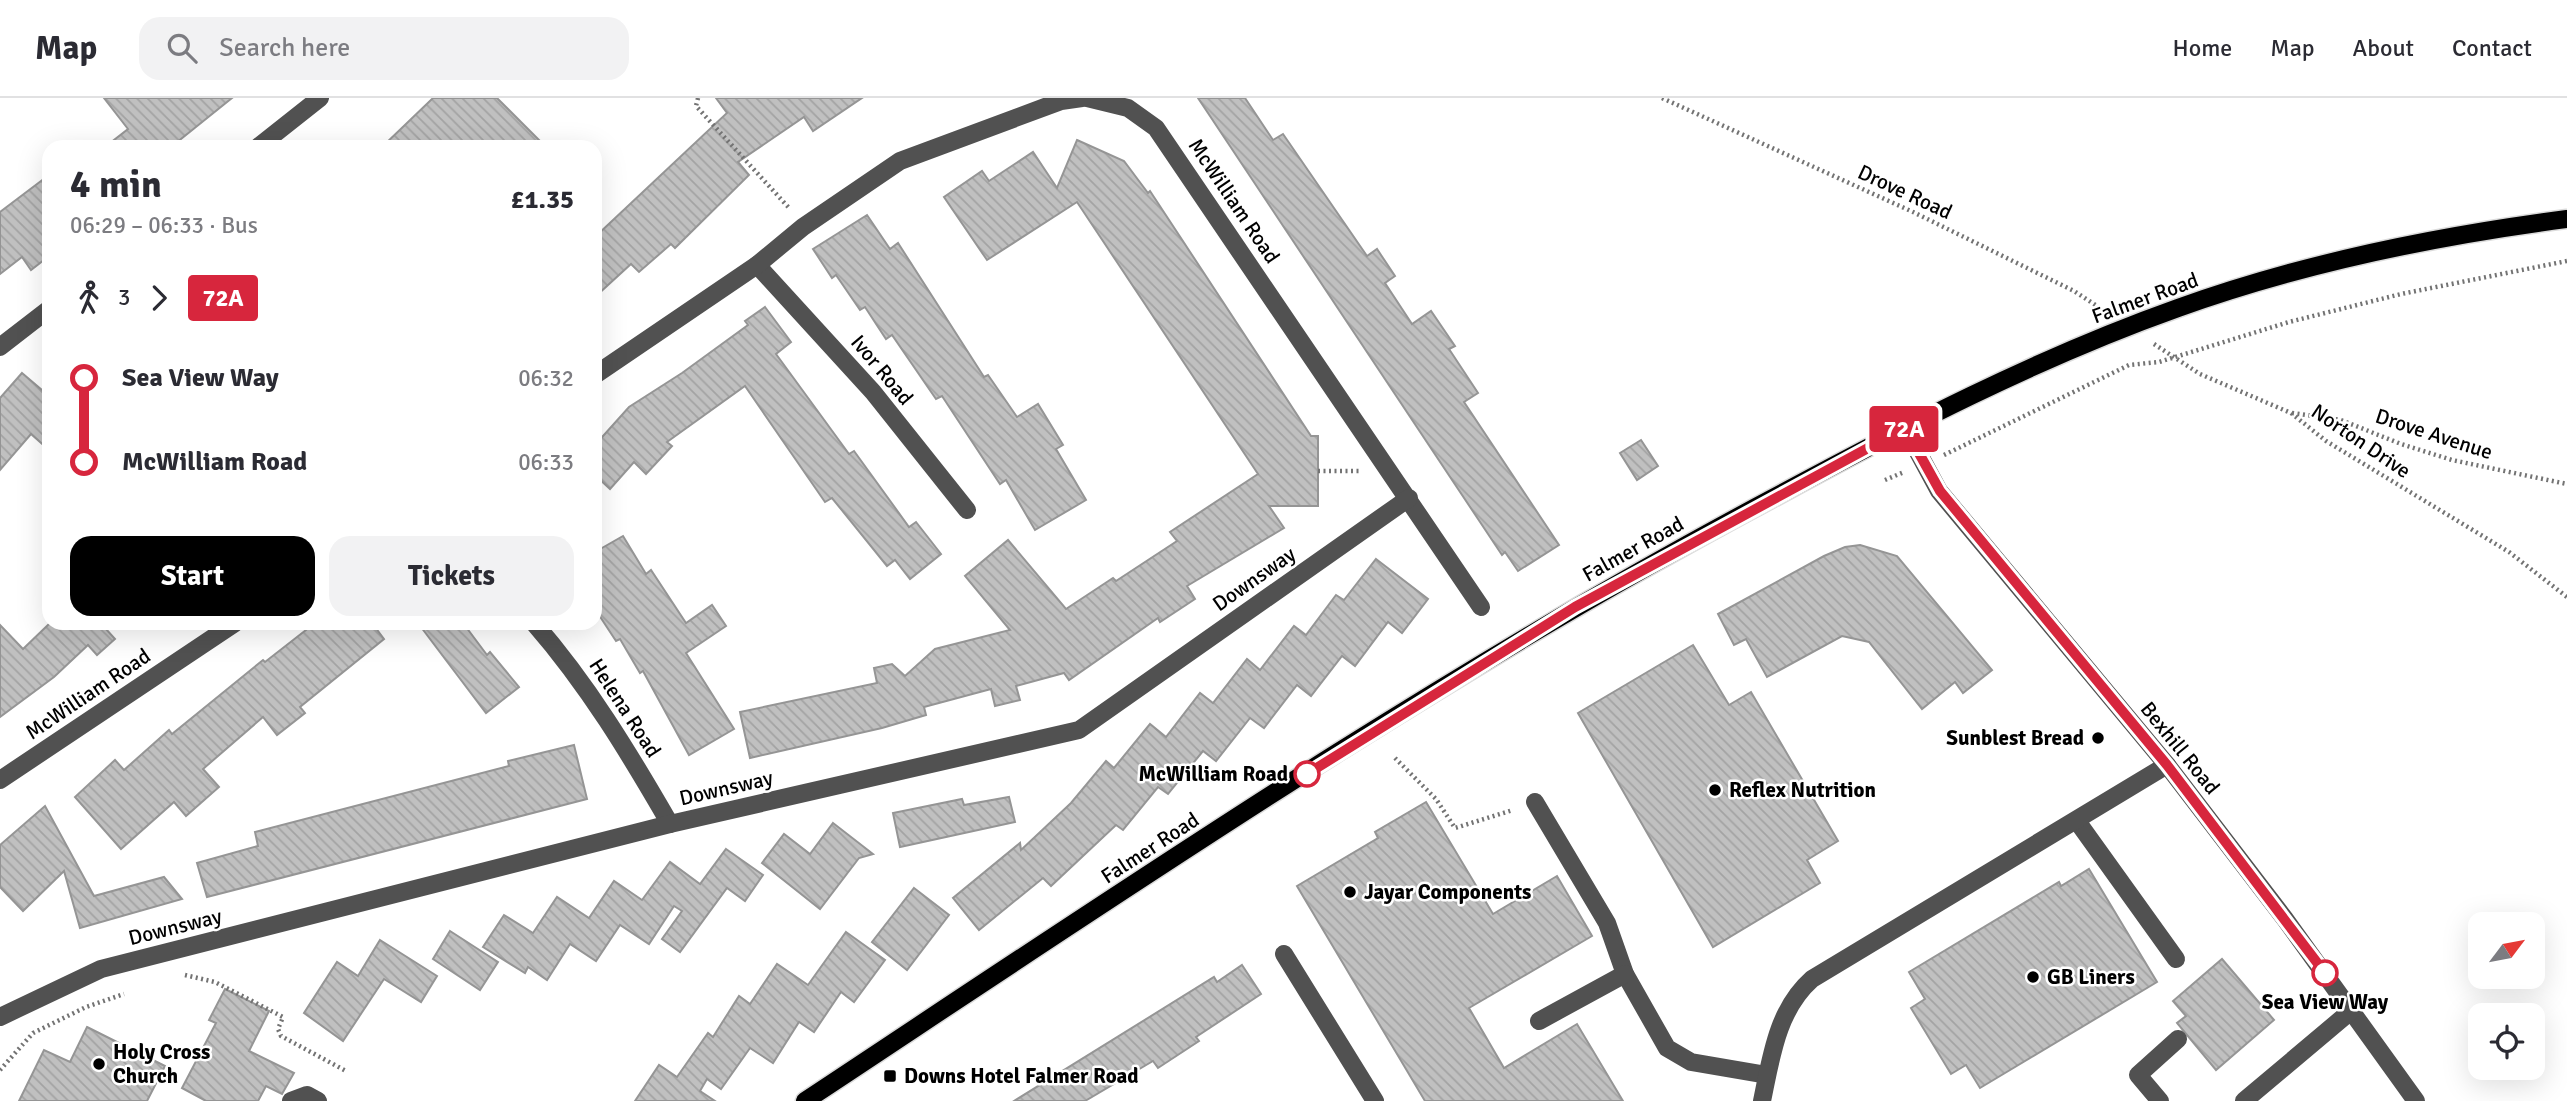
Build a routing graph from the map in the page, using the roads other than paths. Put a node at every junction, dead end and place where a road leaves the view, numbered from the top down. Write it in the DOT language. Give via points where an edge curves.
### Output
graph roads {
  1 [pos="320,98"];
  2 [pos="1085,98"];
  3 [pos="267,140"];
  4 [pos="2567,219"];
  5 [pos="757,265"];
  6 [pos="42,314"];
  7 [pos="0,347"];
  8 [pos="602,370"];
  9 [pos="1905,428"];
  10 [pos="1409,498"];
  11 [pos="967,510"];
  12 [pos="1481,607"];
  13 [pos="225,630"];
  14 [pos="540,630"];
  15 [pos="2167,765"];
  16 [pos="0,779"];
  17 [pos="1535,802"];
  18 [pos="2077,821"];
  19 [pos="670,824"];
  20 [pos="1284,954"];
  21 [pos="2175,958"];
  22 [pos="1625,974"];
  23 [pos="2352,1010"];
  24 [pos="0,1017"];
  25 [pos="1539,1021"];
  26 [pos="2178,1039"];
  27 [pos="1768,1075"];
  28 [pos="291,1101"];
  29 [pos="318,1101"];
  30 [pos="805,1101"];
  31 [pos="1375,1101"];
  32 [pos="1762,1101"];
  33 [pos="2160,1101"];
  34 [pos="2244,1101"];
  35 [pos="2416,1101"];
  1 -- 3 [label="street"];
  2 -- 5 [label="street, McWilliam Road" via="1061,101 920,151 803,226"];
  2 -- 10 [label="street, McWilliam Road" via="1128,108 1156,128"];
  4 -- 9 [label="main road, Falmer Road" via="2465,233 2322,265 2184,306 1986,388"];
  5 -- 8 [label="street, McWilliam Road"];
  5 -- 11 [label="street, Ivor Road" via="873,392"];
  6 -- 7 [label="street"];
  9 -- 15 [label="street, Bexhill Road" via="1923,465 1963,521"];
  9 -- 30 [label="main road, Falmer Road" via="1714,529 1486,660"];
  10 -- 12 [label="street, McWilliam Road"];
  10 -- 19 [label="street, Downsway" via="1079,730"];
  13 -- 16 [label="street, McWilliam Road"];
  14 -- 19 [label="street, Helena Road" via="574,669 619,736"];
  15 -- 18 [label="street"];
  15 -- 23 [label="street, Bexhill Road"];
  17 -- 22 [label="street" via="1607,923"];
  18 -- 21 [label="street"];
  18 -- 27 [label="street" via="1812,979 1791,1003"];
  19 -- 24 [label="street, Downsway" via="101,969"];
  20 -- 31 [label="street"];
  22 -- 25 [label="street"];
  22 -- 27 [label="street" via="1676,1056"];
  23 -- 34 [label="street"];
  23 -- 35 [label="street, Bexhill Road"];
  26 -- 33 [label="street" via="2138,1075"];
  27 -- 32 [label="street"];
  28 -- 29 [label="street" via="307,1095"];
}
